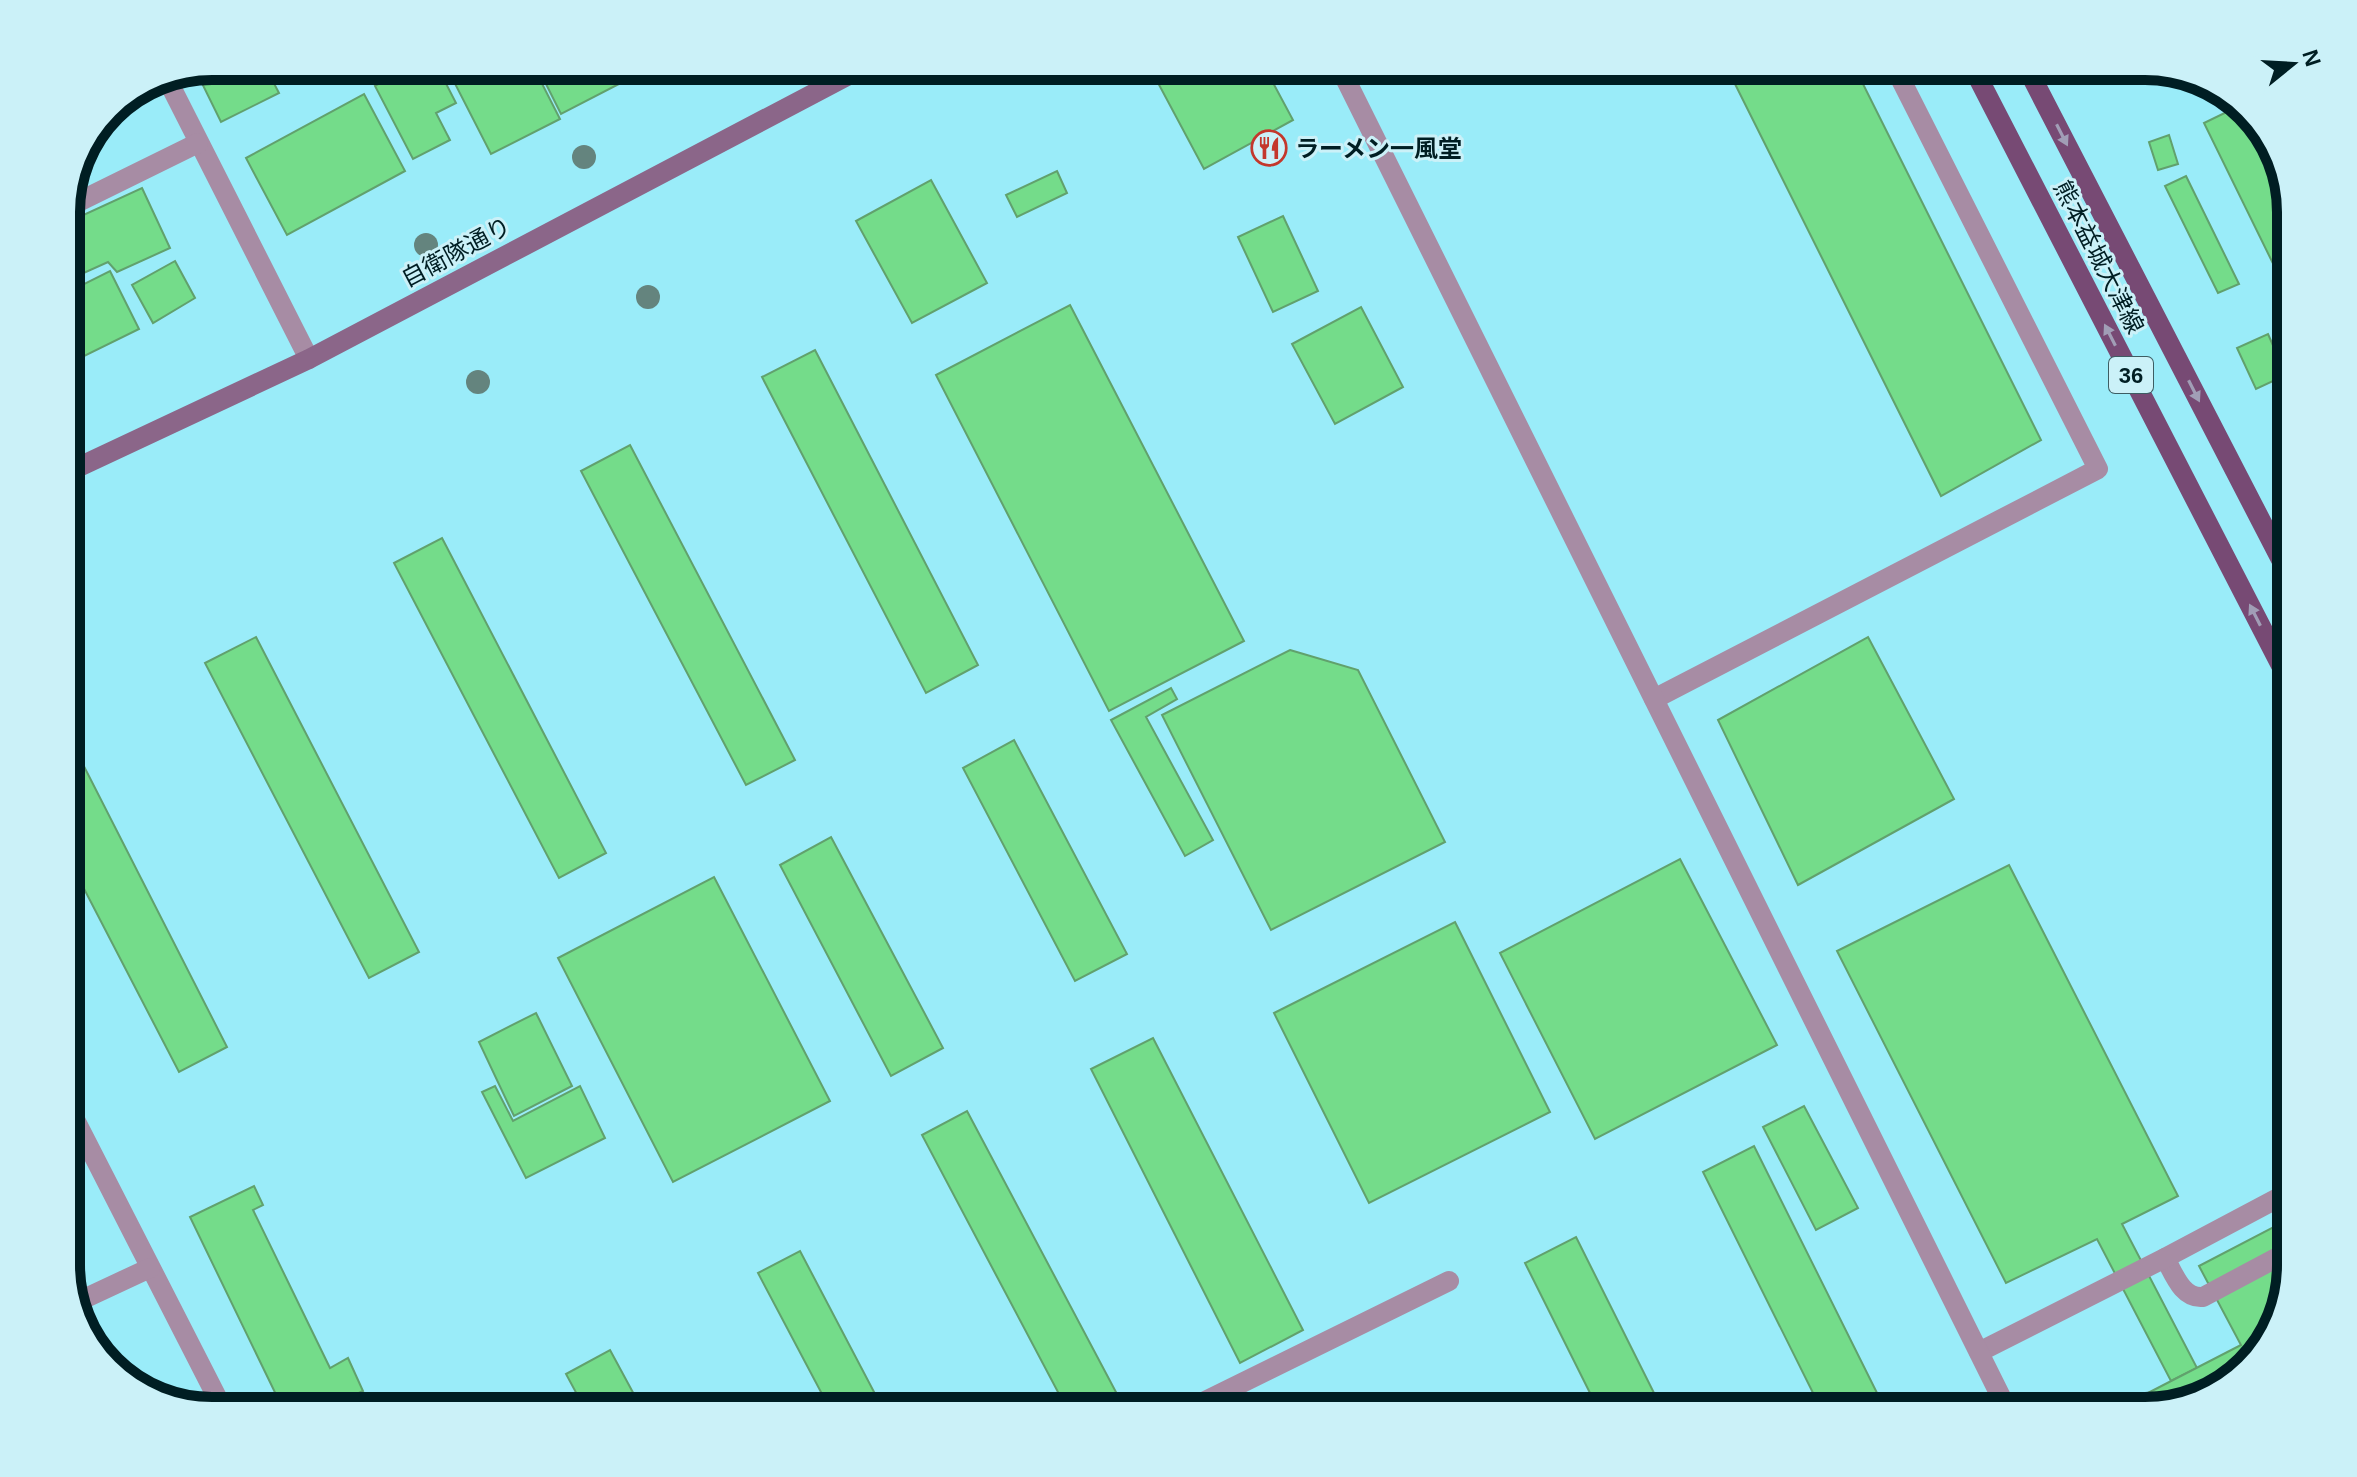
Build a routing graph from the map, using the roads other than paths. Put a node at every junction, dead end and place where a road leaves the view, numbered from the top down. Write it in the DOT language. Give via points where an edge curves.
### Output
graph roads {
  1 [pos="839,80"];
  2 [pos="1346,80"];
  3 [pos="1901,80"];
  4 [pos="1979,80"];
  5 [pos="2033,80"];
  6 [pos="171,87"];
  7 [pos="198,143"];
  8 [pos="80,201"];
  9 [pos="309,359"];
  10 [pos="80,466"];
  11 [pos="2277,552"];
  12 [pos="2277,658"];
  13 [pos="1654,699"];
  14 [pos="80,1130"];
  15 [pos="2277,1198"];
  16 [pos="2277,1257"];
  17 [pos="2165,1258"];
  18 [pos="150,1268"];
  19 [pos="1449,1281"];
  20 [pos="85,1298"];
  21 [pos="1979,1352"];
  22 [pos="217,1397"];
  23 [pos="1213,1397"];
  24 [pos="2001,1397"];
  1 -- 9 [label="street, 自衛隊通り"];
  2 -- 13 [label="street"];
  3 -- 13 [label="street" via="2098,469"];
  12 -- 4 [label="main road, 熊本益城大津線 / 36, one-way"];
  5 -- 11 [label="main road, 熊本益城大津線 / 36, one-way"];
  6 -- 7 [label="street"];
  7 -- 8 [label="street"];
  7 -- 9 [label="street"];
  9 -- 10 [label="street, 自衛隊通り"];
  13 -- 21 [label="street"];
  14 -- 18 [label="street"];
  15 -- 17 [label="street"];
  16 -- 17 [label="street" via="2193,1298"];
  17 -- 21 [label="street"];
  18 -- 20 [label="street"];
  18 -- 22 [label="street"];
  19 -- 23 [label="street"];
  21 -- 24 [label="street"];
}
